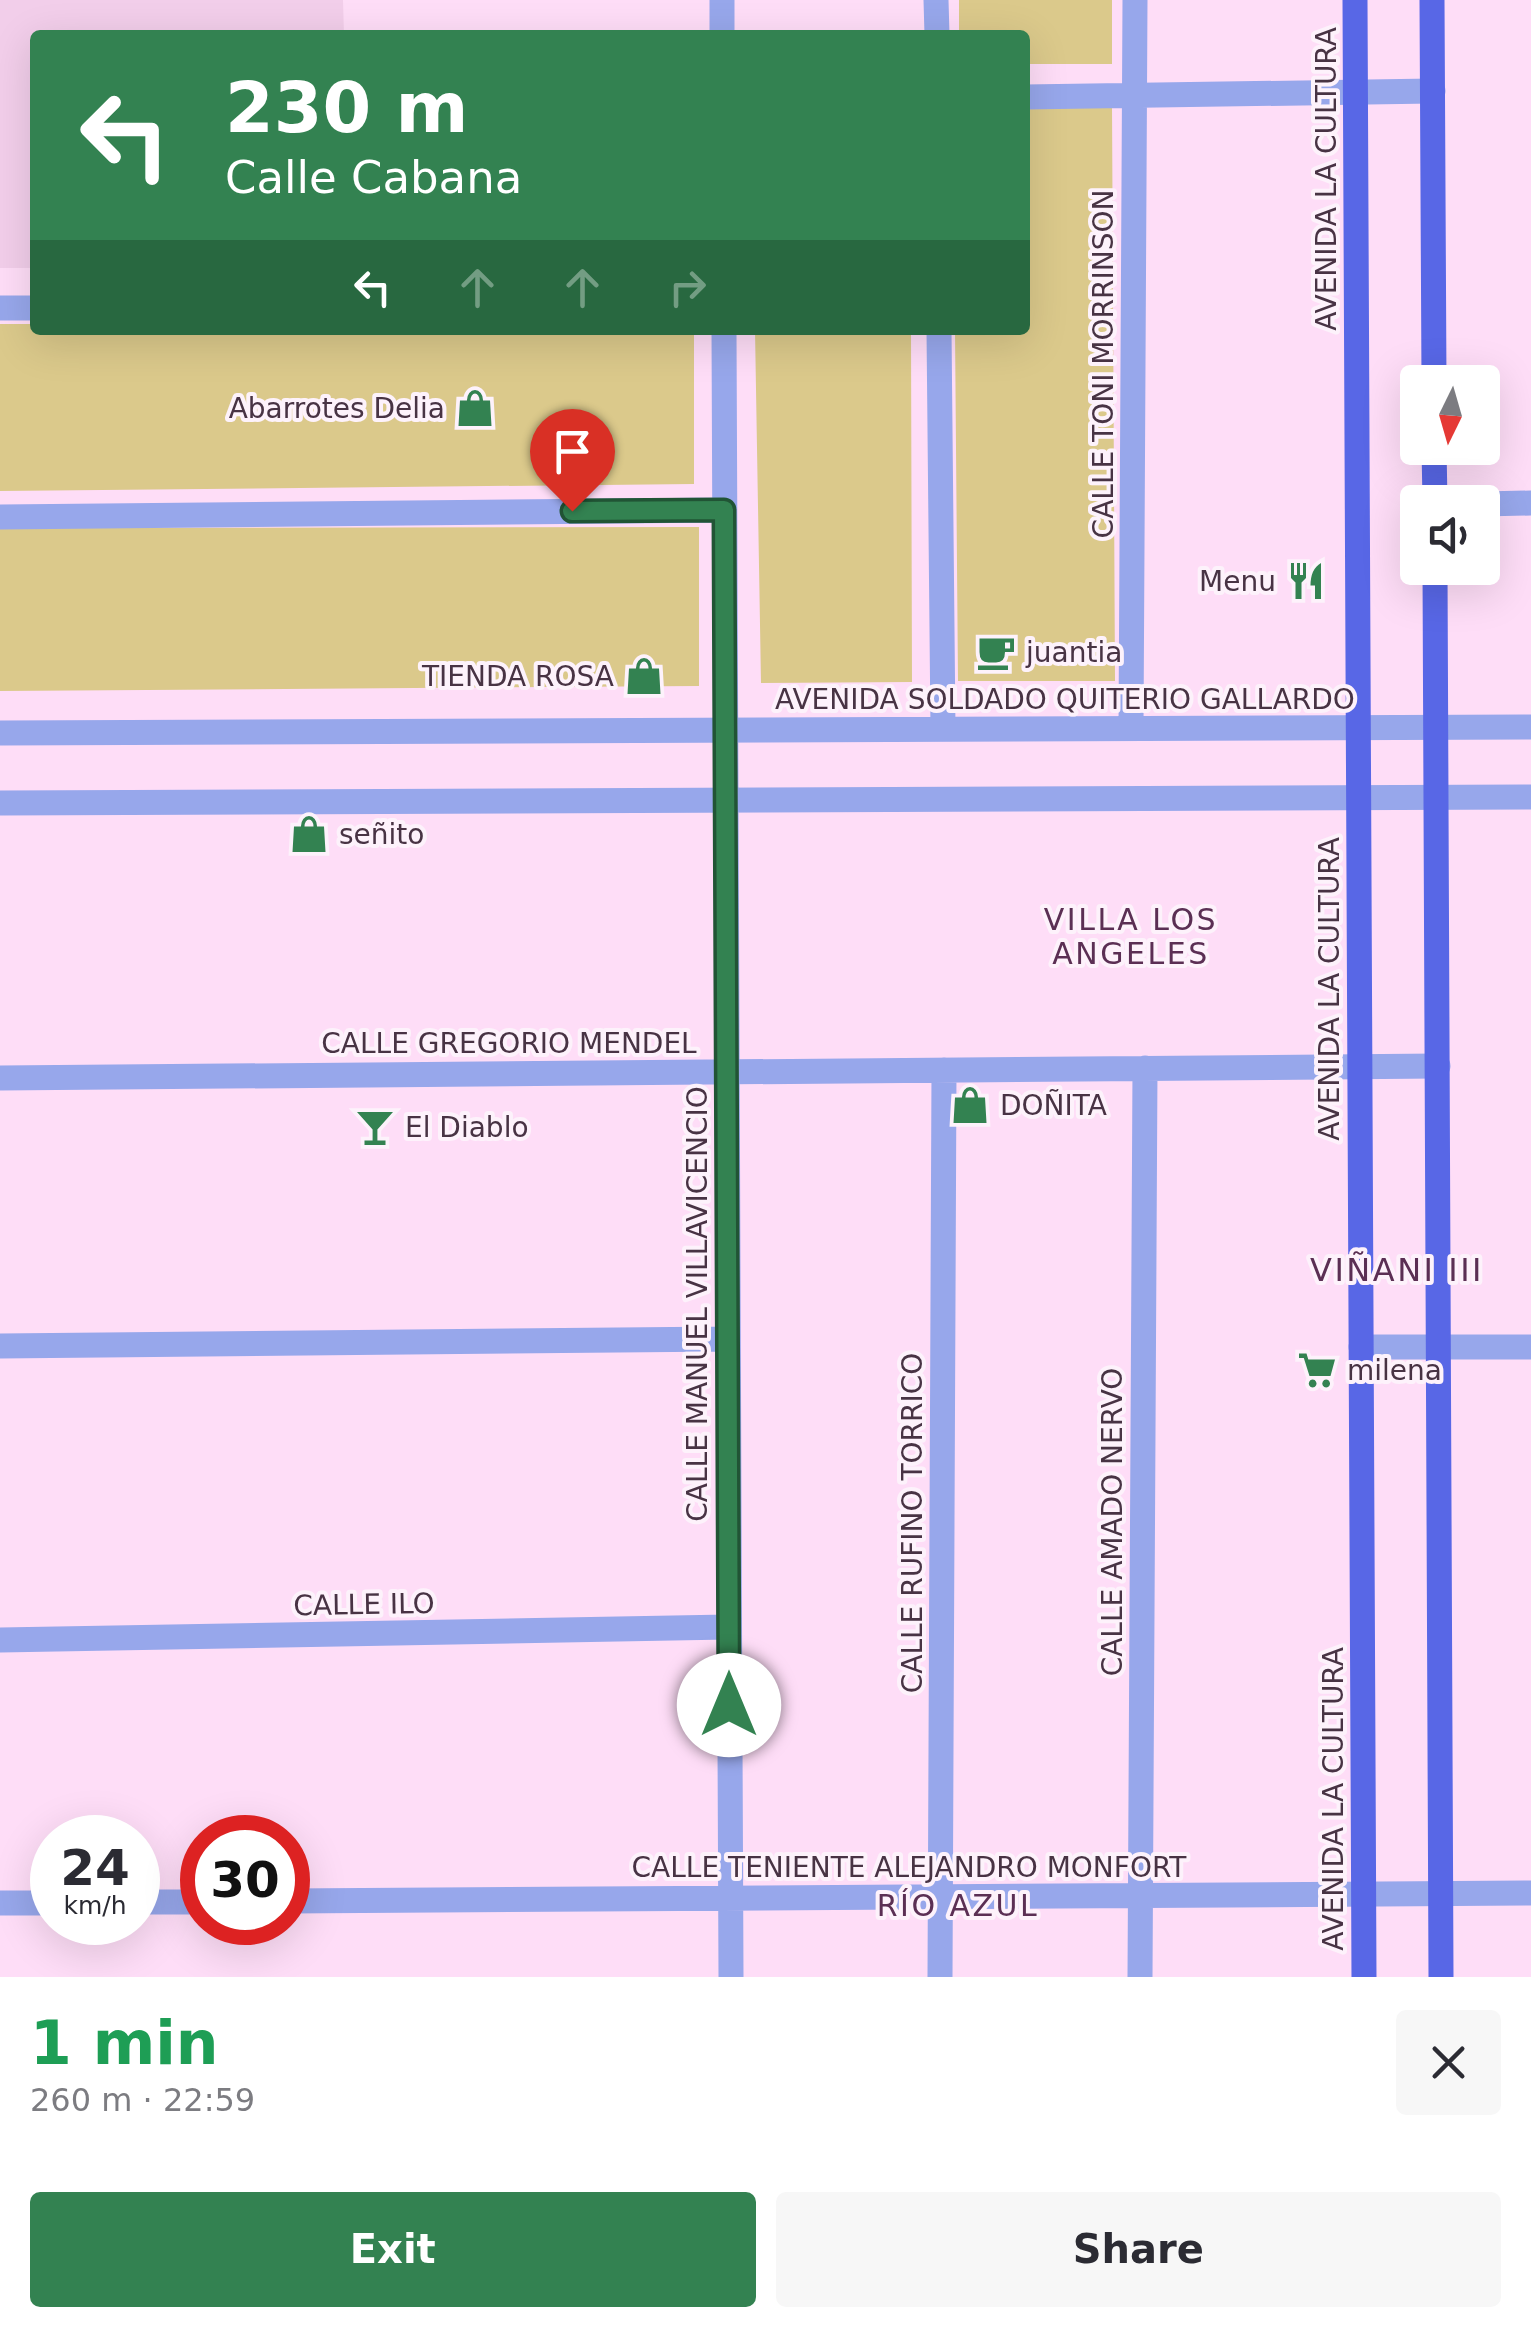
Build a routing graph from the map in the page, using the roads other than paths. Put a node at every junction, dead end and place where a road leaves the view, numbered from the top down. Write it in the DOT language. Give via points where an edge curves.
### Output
graph roads {
  1 [pos="722,0"];
  2 [pos="936,0"];
  3 [pos="1135,0"];
  4 [pos="1355,0"];
  5 [pos="1432,0"];
  6 [pos="722,30"];
  7 [pos="937,30"];
  8 [pos="1433,91"];
  9 [pos="1355,92"];
  10 [pos="1135,95"];
  11 [pos="1030,97"];
  12 [pos="0,308"];
  13 [pos="30,308"];
  14 [pos="724,335"];
  15 [pos="940,335"];
  16 [pos="1434,365"];
  17 [pos="1531,503"];
  18 [pos="1500,504"];
  19 [pos="724,510"];
  20 [pos="0,517"];
  21 [pos="1435,585"];
  22 [pos="1436,727"];
  23 [pos="1531,727"];
  24 [pos="1131,728"];
  25 [pos="1358,728"];
  26 [pos="943,729"];
  27 [pos="725,730"];
  28 [pos="0,732"];
  29 [pos="1358,798"];
  30 [pos="1436,798"];
  31 [pos="1531,798"];
  32 [pos="725,800"];
  33 [pos="0,803"];
  34 [pos="1360,1066"];
  35 [pos="1438,1066"];
  36 [pos="1144,1068"];
  37 [pos="944,1070"];
  38 [pos="726,1072"];
  39 [pos="0,1078"];
  40 [pos="727,1339"];
  41 [pos="0,1346"];
  42 [pos="1361,1347"];
  43 [pos="1438,1347"];
  44 [pos="1531,1347"];
  45 [pos="728,1628"];
  46 [pos="0,1640"];
  47 [pos="1531,1893"];
  48 [pos="1364,1894"];
  49 [pos="1441,1894"];
  50 [pos="1140,1896"];
  51 [pos="940,1897"];
  52 [pos="730,1898"];
  53 [pos="310,1901"];
  54 [pos="0,1903"];
  55 [pos="30,1903"];
  56 [pos="731,1977"];
  57 [pos="940,1977"];
  58 [pos="1140,1977"];
  59 [pos="1364,1977"];
  60 [pos="1442,1977"];
  1 -- 6 [label="street"];
  2 -- 7 [label="street"];
  3 -- 10 [label="street, CALLE TONI MORRINSON"];
  4 -- 9 [label="main road, AVENIDA LA CULTURA"];
  5 -- 8 [label="main road"];
  8 -- 9 [label="street"];
  8 -- 16 [label="main road"];
  9 -- 10 [label="street"];
  9 -- 25 [label="main road, AVENIDA LA CULTURA"];
  10 -- 11 [label="street"];
  10 -- 24 [label="street, CALLE TONI MORRINSON"];
  12 -- 13 [label="street"];
  14 -- 19 [label="street, CALLE MANUEL VILLAVICENCIO"];
  15 -- 26 [label="street"];
  17 -- 18 [label="street"];
  19 -- 20 [label="street"];
  19 -- 27 [label="street, CALLE MANUEL VILLAVICENCIO"];
  21 -- 22 [label="main road"];
  22 -- 23 [label="street, AVENIDA SOLDADO QUITERIO GALLARDO"];
  22 -- 25 [label="street, AVENIDA SOLDADO QUITERIO GALLARDO"];
  22 -- 30 [label="main road"];
  24 -- 25 [label="street, AVENIDA SOLDADO QUITERIO GALLARDO"];
  24 -- 26 [label="street, AVENIDA SOLDADO QUITERIO GALLARDO"];
  25 -- 29 [label="main road, AVENIDA LA CULTURA"];
  26 -- 27 [label="street, AVENIDA SOLDADO QUITERIO GALLARDO"];
  27 -- 28 [label="street, AVENIDA SOLDADO QUITERIO GALLARDO"];
  27 -- 32 [label="street, CALLE MANUEL VILLAVICENCIO"];
  29 -- 30 [label="street"];
  29 -- 32 [label="street"];
  29 -- 34 [label="main road, AVENIDA LA CULTURA"];
  30 -- 31 [label="street"];
  30 -- 35 [label="main road"];
  32 -- 33 [label="street"];
  32 -- 38 [label="street, CALLE MANUEL VILLAVICENCIO"];
  34 -- 35 [label="street, CALLE GREGORIO MENDEL"];
  34 -- 36 [label="street, CALLE GREGORIO MENDEL"];
  34 -- 42 [label="main road, AVENIDA LA CULTURA"];
  35 -- 43 [label="main road"];
  36 -- 37 [label="street, CALLE GREGORIO MENDEL"];
  36 -- 50 [label="street, CALLE AMADO NERVO"];
  37 -- 38 [label="street, CALLE GREGORIO MENDEL"];
  37 -- 51 [label="street, CALLE RUFINO TORRICO"];
  38 -- 39 [label="street, CALLE GREGORIO MENDEL"];
  38 -- 40 [label="street, CALLE MANUEL VILLAVICENCIO"];
  40 -- 41 [label="street"];
  40 -- 45 [label="street, CALLE MANUEL VILLAVICENCIO"];
  42 -- 43 [label="street"];
  42 -- 48 [label="main road, AVENIDA LA CULTURA"];
  43 -- 44 [label="street"];
  43 -- 49 [label="main road"];
  45 -- 46 [label="street, CALLE ILO"];
  45 -- 52 [label="street, CALLE MANUEL VILLAVICENCIO"];
  47 -- 49 [label="street, CALLE TENIENTE ALEJANDRO MONFORT"];
  48 -- 49 [label="street, CALLE TENIENTE ALEJANDRO MONFORT"];
  48 -- 50 [label="street, CALLE TENIENTE ALEJANDRO MONFORT"];
  48 -- 59 [label="main road, AVENIDA LA CULTURA"];
  49 -- 60 [label="main road"];
  50 -- 51 [label="street, CALLE TENIENTE ALEJANDRO MONFORT"];
  50 -- 58 [label="street, CALLE AMADO NERVO"];
  51 -- 52 [label="street, CALLE TENIENTE ALEJANDRO MONFORT"];
  51 -- 57 [label="street, CALLE RUFINO TORRICO"];
  52 -- 53 [label="street, CALLE TENIENTE ALEJANDRO MONFORT"];
  52 -- 56 [label="street, CALLE MANUEL VILLAVICENCIO"];
  54 -- 55 [label="street"];
}
